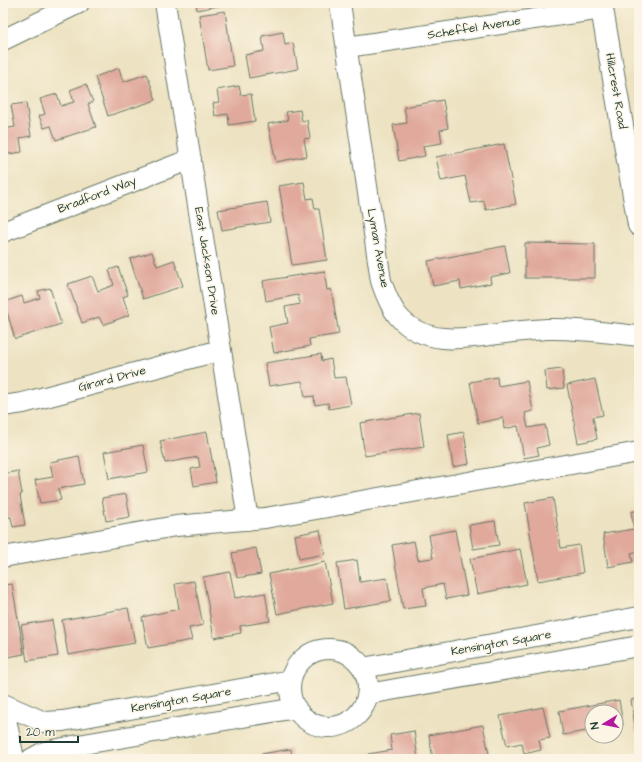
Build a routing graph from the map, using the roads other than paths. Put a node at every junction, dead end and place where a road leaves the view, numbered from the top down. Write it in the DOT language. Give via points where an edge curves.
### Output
graph roads {
  1 [pos="79,3"];
  2 [pos="165,3"];
  3 [pos="340,3"];
  4 [pos="601,6"];
  5 [pos="3,40"];
  6 [pos="347,47"];
  7 [pos="191,159"];
  8 [pos="639,225"];
  9 [pos="3,232"];
  10 [pos="639,336"];
  11 [pos="220,350"];
  12 [pos="3,406"];
  13 [pos="639,452"];
  14 [pos="248,520"];
  15 [pos="3,557"];
  16 [pos="639,617"];
  17 [pos="639,646"];
  18 [pos="363,668"];
  19 [pos="291,680"];
  20 [pos="368,694"];
  21 [pos="3,704"];
  22 [pos="296,708"];
  23 [pos="14,759"];
  24 [pos="31,759"];
  1 -- 5 [label="street"];
  2 -- 7 [label="street, East Jackson Drive"];
  3 -- 6 [label="street, Lyman Avenue"];
  4 -- 6 [label="street, Scheffel Avenue"];
  4 -- 8 [label="street, Hillcrest Road"];
  6 -- 10 [label="street, Lyman Avenue" via="381,281 388,300 398,316 420,332 432,337 452,339 550,329"];
  7 -- 9 [label="street, Bradford Way"];
  7 -- 11 [label="street, East Jackson Drive"];
  11 -- 12 [label="street, Girard Drive"];
  11 -- 14 [label="street, East Jackson Drive"];
  13 -- 14 [label="street"];
  14 -- 15 [label="street" via="176,526"];
  16 -- 18 [label="street, Kensington Square"];
  17 -- 20 [label="street"];
  18 -- 19 [label="street" via="354,657 342,650 323,649 310,654 299,663"];
  18 -- 20 [label="street" via="369,685"];
  19 -- 21 [label="street, Kensington Square" via="62,721 44,722"];
  19 -- 22 [label="street" via="290,690"];
  20 -- 22 [label="street" via="360,712 346,723 337,726 327,727 314,723"];
  21 -- 23 [label="street, Kensington Square"];
  22 -- 24 [label="street" via="78,745 44,752"];
}
